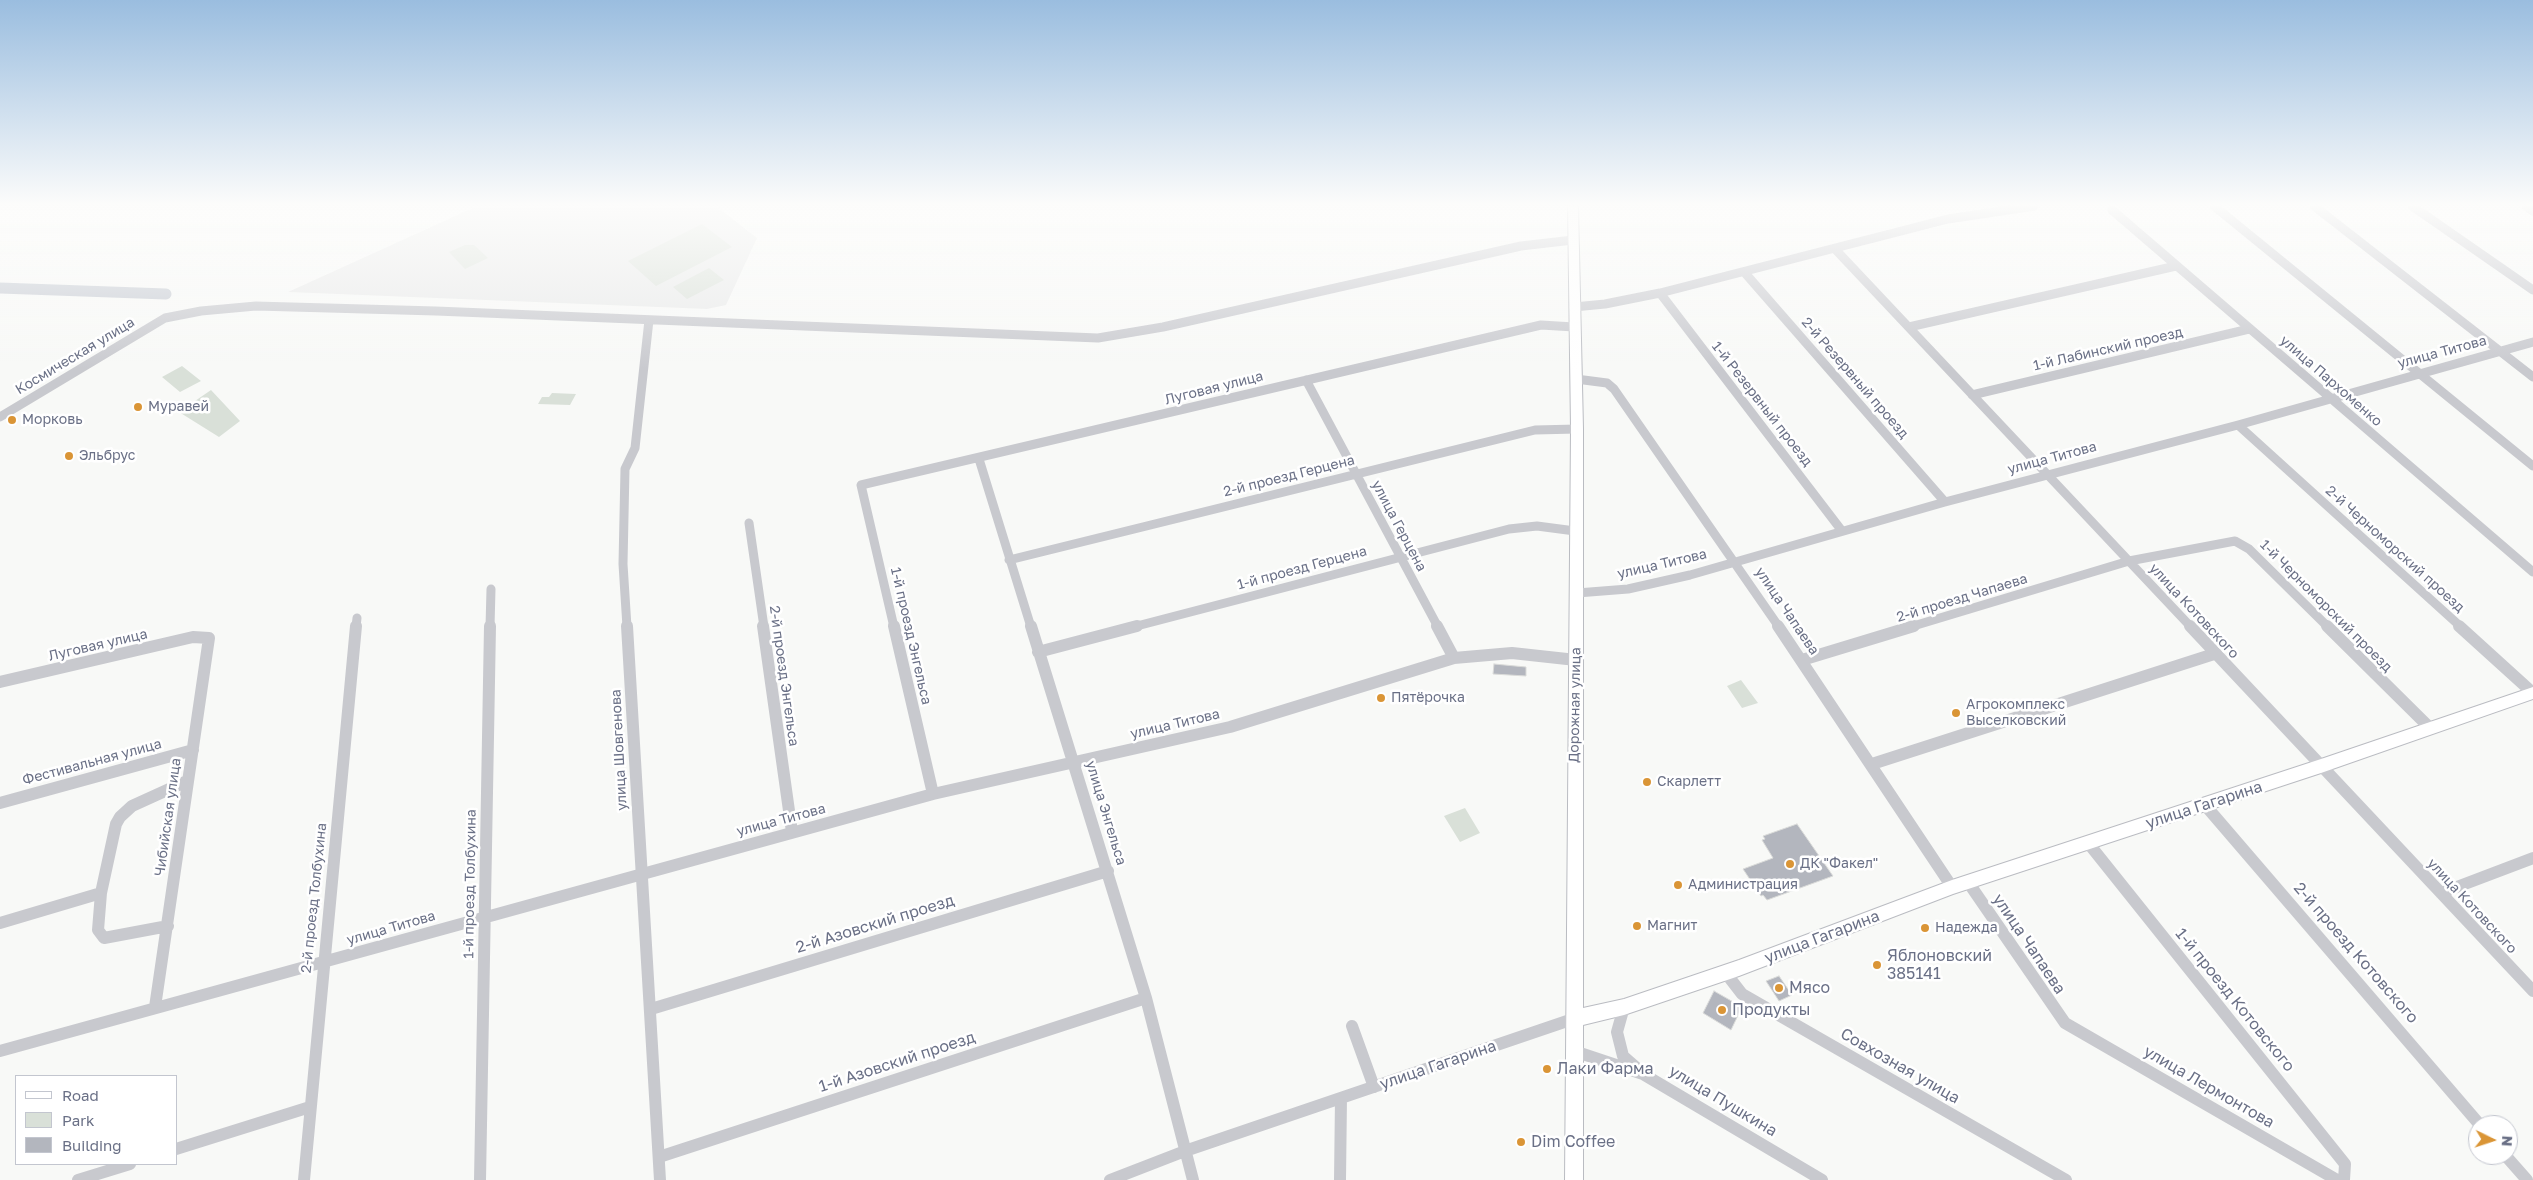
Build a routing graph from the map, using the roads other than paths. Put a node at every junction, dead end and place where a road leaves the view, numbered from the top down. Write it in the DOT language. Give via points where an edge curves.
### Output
graph roads {
  1 [pos="1454,261"];
  2 [pos="1574,261"];
  3 [pos="1790,261"];
  4 [pos="1846,261"];
  5 [pos="2170,261"];
  6 [pos="2281,261"];
  7 [pos="2384,261"];
  8 [pos="2491,261"];
  9 [pos="2176,266"];
  10 [pos="1745,273"];
  11 [pos="2533,290"];
  12 [pos="1660,293"];
  13 [pos="1574,307"];
  14 [pos="649,320"];
  15 [pos="1574,327"];
  16 [pos="1909,327"];
  17 [pos="2249,329"];
  18 [pos="2533,342"];
  19 [pos="2499,352"];
  20 [pos="2418,374"];
  21 [pos="2533,377"];
  22 [pos="1576,379"];
  23 [pos="1306,380"];
  24 [pos="1972,395"];
  25 [pos="2329,398"];
  26 [pos="0,417"];
  27 [pos="2238,425"];
  28 [pos="1577,429"];
  29 [pos="979,459"];
  30 [pos="2533,466"];
  31 [pos="1356,474"];
  32 [pos="2049,475"];
  33 [pos="862,485"];
  34 [pos="1945,502"];
  35 [pos="749,524"];
  36 [pos="1575,530"];
  37 [pos="1842,531"];
  38 [pos="1399,557"];
  39 [pos="1009,560"];
  40 [pos="2129,561"];
  41 [pos="1735,562"];
  42 [pos="2533,572"];
  43 [pos="491,589"];
  44 [pos="1577,593"];
  45 [pos="357,618"];
  46 [pos="203,636"];
  47 [pos="1038,652"];
  48 [pos="2214,654"];
  49 [pos="1454,658"];
  50 [pos="1576,660"];
  51 [pos="1802,660"];
  52 [pos="0,682"];
  53 [pos="2533,693"];
  54 [pos="2429,728"];
  55 [pos="193,750"];
  56 [pos="1074,760"];
  57 [pos="1872,764"];
  58 [pos="2321,766"];
  59 [pos="187,781"];
  60 [pos="933,794"];
  61 [pos="0,803"];
  62 [pos="2205,804"];
  63 [pos="792,832"];
  64 [pos="2089,844"];
  65 [pos="2533,858"];
  66 [pos="1108,871"];
  67 [pos="641,873"];
  68 [pos="1968,882"];
  69 [pos="1952,888"];
  70 [pos="101,893"];
  71 [pos="2441,893"];
  72 [pos="484,918"];
  73 [pos="0,923"];
  74 [pos="168,926"];
  75 [pos="323,963"];
  76 [pos="1725,972"];
  77 [pos="2533,991"];
  78 [pos="1146,998"];
  79 [pos="155,1007"];
  80 [pos="1624,1007"];
  81 [pos="651,1009"];
  82 [pos="1573,1019"];
  83 [pos="2065,1023"];
  84 [pos="1352,1026"];
  85 [pos="1574,1051"];
  86 [pos="0,1052"];
  87 [pos="1643,1074"];
  88 [pos="1374,1087"];
  89 [pos="1342,1098"];
  90 [pos="310,1107"];
  91 [pos="2471,1115"];
  92 [pos="178,1148"];
  93 [pos="1185,1151"];
  94 [pos="659,1157"];
  95 [pos="127,1165"];
  96 [pos="2514,1165"];
  97 [pos="78,1180"];
  98 [pos="304,1180"];
  99 [pos="480,1180"];
  100 [pos="660,1180"];
  101 [pos="1110,1180"];
  102 [pos="1194,1180"];
  103 [pos="1340,1180"];
  104 [pos="1574,1180"];
  105 [pos="1822,1180"];
  106 [pos="2066,1180"];
  107 [pos="2337,1180"];
  108 [pos="2344,1180"];
  109 [pos="2527,1180"];
  1 -- 14 [label="street, Космическая улица" via="1163,327 1098,338"];
  2 -- 13 [label="main road, Дорожная улица"];
  3 -- 10 [label="street"];
  4 -- 16 [label="street, улица Котовского"];
  5 -- 9 [label="street, улица Пархоменко"];
  6 -- 20 [label="street"];
  7 -- 19 [label="street"];
  8 -- 11 [label="street"];
  9 -- 16 [label="street"];
  9 -- 17 [label="street, улица Пархоменко"];
  10 -- 12 [label="street"];
  10 -- 34 [label="street, 2-й Резервный проезд"];
  12 -- 13 [label="street"];
  12 -- 37 [label="street, 1-й Резервный проезд"];
  13 -- 15 [label="main road, Дорожная улица"];
  14 -- 26 [label="street, Космическая улица" via="256,306 201,311 165,318"];
  14 -- 67 [label="street, улица Шовгенова" via="635,448 625,469 623,564"];
  15 -- 22 [label="main road, Дорожная улица"];
  15 -- 23 [label="street, Луговая улица" via="1541,325"];
  16 -- 24 [label="street, улица Котовского"];
  17 -- 24 [label="street, 1-й Лабинский проезд"];
  17 -- 25 [label="street, улица Пархоменко"];
  18 -- 19 [label="street, улица Титова"];
  19 -- 20 [label="street, улица Титова"];
  19 -- 21 [label="street"];
  20 -- 25 [label="street, улица Титова"];
  20 -- 30 [label="street"];
  22 -- 28 [label="main road, Дорожная улица"];
  22 -- 41 [label="street, улица Чапаева" via="1607,383 1614,388"];
  23 -- 29 [label="street, Луговая улица"];
  23 -- 31 [label="street, улица Герцена"];
  24 -- 32 [label="street, улица Котовского"];
  25 -- 27 [label="street, улица Титова"];
  25 -- 42 [label="street, улица Пархоменко"];
  27 -- 32 [label="street, улица Титова"];
  27 -- 53 [label="street, 2-й Черноморский проезд"];
  28 -- 31 [label="street, 2-й проезд Герцена" via="1535,430"];
  28 -- 36 [label="main road, Дорожная улица"];
  29 -- 33 [label="street, Луговая улица"];
  29 -- 39 [label="street, улица Энгельса"];
  31 -- 38 [label="street, улица Герцена"];
  31 -- 39 [label="street, 2-й проезд Герцена"];
  32 -- 34 [label="street, улица Титова"];
  32 -- 40 [label="street, улица Котовского"];
  33 -- 60 [label="street, 1-й проезд Энгельса"];
  34 -- 37 [label="street, улица Титова"];
  35 -- 63 [label="street, 2-й проезд Энгельса"];
  36 -- 38 [label="street, 1-й проезд Герцена" via="1537,526 1509,529"];
  36 -- 44 [label="main road, Дорожная улица"];
  37 -- 41 [label="street, улица Титова"];
  38 -- 47 [label="street, 1-й проезд Герцена"];
  38 -- 49 [label="street, улица Герцена"];
  39 -- 47 [label="street, улица Энгельса"];
  40 -- 48 [label="street, улица Котовского"];
  40 -- 51 [label="street, 2-й проезд Чапаева"];
  40 -- 54 [label="street, 1-й Черноморский проезд" via="2228,541 2242,544"];
  41 -- 44 [label="street, улица Титова" via="1628,589"];
  41 -- 51 [label="street, улица Чапаева"];
  43 -- 72 [label="street, 1-й проезд Толбухина"];
  44 -- 50 [label="main road, Дорожная улица"];
  45 -- 75 [label="street, 2-й проезд Толбухина"];
  46 -- 52 [label="street, Луговая улица"];
  46 -- 55 [label="street, Чибийская улица" via="209,638 210,644"];
  47 -- 56 [label="street, улица Энгельса"];
  48 -- 57 [label="street"];
  48 -- 58 [label="street, улица Котовского"];
  49 -- 50 [label="street, улица Титова" via="1512,654"];
  49 -- 56 [label="street, улица Титова" via="1230,726 1170,742"];
  50 -- 82 [label="main road, Дорожная улица"];
  51 -- 57 [label="street, улица Чапаева"];
  53 -- 54 [label="main road, улица Гагарина"];
  54 -- 58 [label="main road, улица Гагарина"];
  55 -- 59 [label="street, Чибийская улица"];
  55 -- 61 [label="street, Фестивальная улица"];
  56 -- 60 [label="street, улица Титова"];
  56 -- 66 [label="street, улица Энгельса"];
  57 -- 69 [label="street, улица Чапаева"];
  58 -- 62 [label="main road, улица Гагарина"];
  58 -- 71 [label="street, улица Котовского"];
  59 -- 70 [label="street" via="132,806 120,817"];
  59 -- 74 [label="street, Чибийская улица"];
  60 -- 63 [label="street, улица Титова"];
  62 -- 64 [label="main road, улица Гагарина"];
  62 -- 91 [label="street, 2-й проезд Котовского"];
  63 -- 67 [label="street, улица Титова"];
  64 -- 68 [label="main road, улица Гагарина"];
  64 -- 108 [label="street, 1-й проезд Котовского" via="2345,1164"];
  65 -- 71 [label="street"];
  66 -- 78 [label="street, улица Энгельса"];
  66 -- 81 [label="street, 2-й Азовский проезд"];
  67 -- 72 [label="street, улица Титова"];
  67 -- 81 [label="street, улица Шовгенова"];
  68 -- 69 [label="main road, улица Гагарина"];
  68 -- 83 [label="street, улица Чапаева"];
  69 -- 76 [label="main road, улица Гагарина"];
  70 -- 73 [label="street"];
  70 -- 74 [label="street" via="98,930 104,938"];
  71 -- 77 [label="street, улица Котовского"];
  72 -- 75 [label="street, улица Титова"];
  72 -- 99 [label="street, 1-й проезд Толбухина"];
  74 -- 79 [label="street, Чибийская улица"];
  75 -- 79 [label="street, улица Титова"];
  75 -- 90 [label="street, 2-й проезд Толбухина"];
  76 -- 80 [label="main road, улица Гагарина"];
  76 -- 106 [label="street, Совхозная улица" via="1742,994"];
  78 -- 93 [label="street, улица Энгельса"];
  78 -- 94 [label="street, 1-й Азовский проезд"];
  79 -- 86 [label="street, улица Титова"];
  80 -- 82 [label="main road, улица Гагарина"];
  80 -- 87 [label="street" via="1617,1032 1623,1056"];
  81 -- 94 [label="street, улица Шовгенова"];
  82 -- 85 [label="main road, Дорожная улица"];
  82 -- 88 [label="street, улица Гагарина"];
  83 -- 107 [label="street, улица Лермонтова"];
  84 -- 88 [label="street"];
  85 -- 87 [label="street, улица Пушкина"];
  85 -- 104 [label="main road, Дорожная улица"];
  87 -- 105 [label="street, улица Пушкина"];
  88 -- 89 [label="street, улица Гагарина"];
  89 -- 93 [label="street, улица Гагарина"];
  89 -- 103 [label="street"];
  90 -- 92 [label="street"];
  90 -- 98 [label="street, 2-й проезд Толбухина"];
  93 -- 101 [label="street, улица Гагарина"];
  93 -- 102 [label="street, улица Энгельса"];
  94 -- 100 [label="street, улица Шовгенова"];
  95 -- 97 [label="street"];
  96 -- 109 [label="street"];
}
